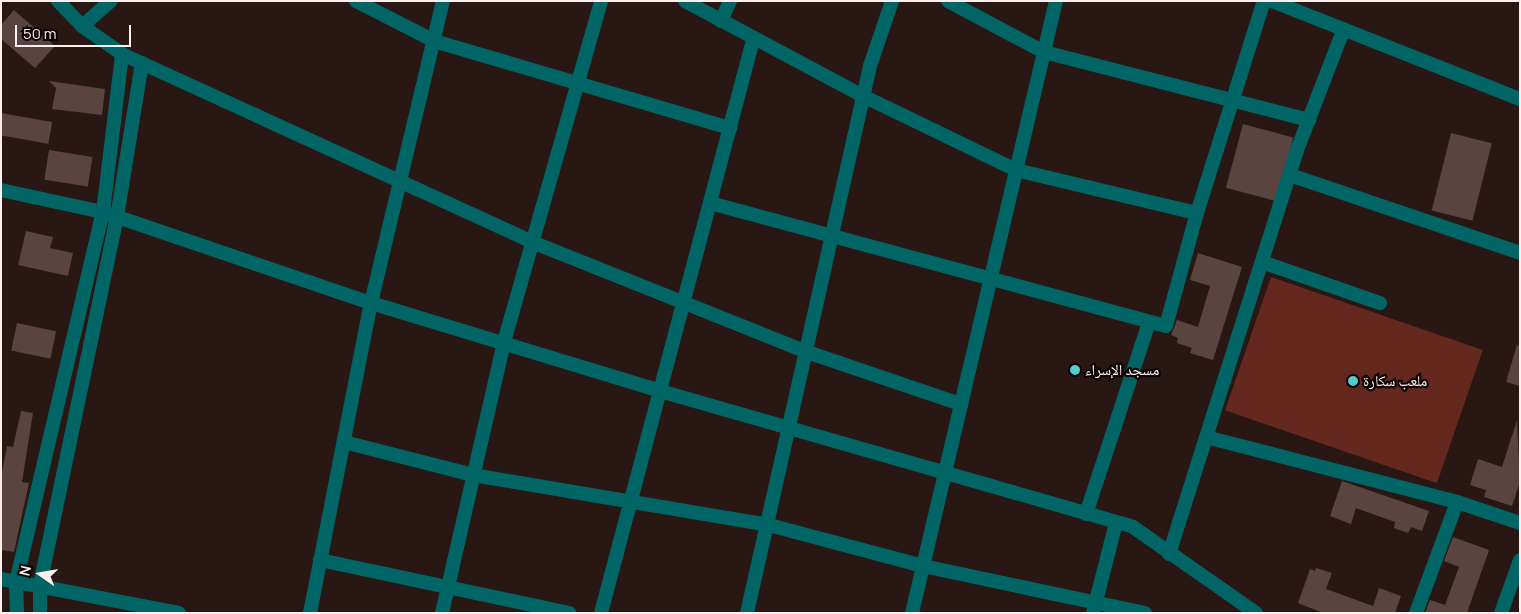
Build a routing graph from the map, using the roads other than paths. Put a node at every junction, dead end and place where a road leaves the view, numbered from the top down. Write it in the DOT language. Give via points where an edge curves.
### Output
graph roads {
  1 [pos="58,1"];
  2 [pos="111,1"];
  3 [pos="356,1"];
  4 [pos="443,1"];
  5 [pos="601,1"];
  6 [pos="685,1"];
  7 [pos="730,1"];
  8 [pos="892,1"];
  9 [pos="948,1"];
  10 [pos="1056,1"];
  11 [pos="1264,1"];
  12 [pos="1272,1"];
  13 [pos="721,21"];
  14 [pos="82,26"];
  15 [pos="1343,31"];
  16 [pos="753,40"];
  17 [pos="434,41"];
  18 [pos="1044,52"];
  19 [pos="122,54"];
  20 [pos="142,63"];
  21 [pos="578,80"];
  22 [pos="863,96"];
  23 [pos="1520,99"];
  24 [pos="1233,100"];
  25 [pos="1309,120"];
  26 [pos="730,128"];
  27 [pos="1016,170"];
  28 [pos="1290,175"];
  29 [pos="399,182"];
  30 [pos="1,190"];
  31 [pos="710,203"];
  32 [pos="103,212"];
  33 [pos="1197,213"];
  34 [pos="117,217"];
  35 [pos="833,235"];
  36 [pos="532,242"];
  37 [pos="1520,252"];
  38 [pos="1262,262"];
  39 [pos="991,280"];
  40 [pos="371,303"];
  41 [pos="1380,303"];
  42 [pos="683,304"];
  43 [pos="1149,322"];
  44 [pos="504,342"];
  45 [pos="807,352"];
  46 [pos="660,391"];
  47 [pos="961,404"];
  48 [pos="791,427"];
  49 [pos="1206,437"];
  50 [pos="344,442"];
  51 [pos="945,473"];
  52 [pos="473,475"];
  53 [pos="1457,502"];
  54 [pos="630,503"];
  55 [pos="1086,514"];
  56 [pos="1116,523"];
  57 [pos="1520,523"];
  58 [pos="769,525"];
  59 [pos="1169,554"];
  60 [pos="320,560"];
  61 [pos="1520,560"];
  62 [pos="923,566"];
  63 [pos="1,579"];
  64 [pos="16,582"];
  65 [pos="40,585"];
  66 [pos="448,586"];
  67 [pos="1095,608"];
  68 [pos="17,613"];
  69 [pos="40,613"];
  70 [pos="179,613"];
  71 [pos="310,613"];
  72 [pos="442,613"];
  73 [pos="569,613"];
  74 [pos="602,613"];
  75 [pos="747,613"];
  76 [pos="912,613"];
  77 [pos="1145,613"];
  78 [pos="1256,613"];
  79 [pos="1416,613"];
  80 [pos="1501,613"];
  1 -- 14 [label="street"];
  2 -- 14 [label="street"];
  3 -- 17 [label="street"];
  4 -- 17 [label="street"];
  5 -- 21 [label="street"];
  6 -- 13 [label="street"];
  7 -- 13 [label="street"];
  8 -- 22 [label="street"];
  9 -- 18 [label="street"];
  10 -- 18 [label="street"];
  11 -- 24 [label="street"];
  12 -- 15 [label="street"];
  13 -- 16 [label="street"];
  14 -- 19 [label="street"];
  15 -- 23 [label="street"];
  15 -- 25 [label="street"];
  16 -- 22 [label="street"];
  16 -- 26 [label="street"];
  17 -- 21 [label="street"];
  17 -- 29 [label="street"];
  18 -- 24 [label="street"];
  18 -- 27 [label="street"];
  19 -- 20 [label="street"];
  19 -- 32 [label="street"];
  20 -- 29 [label="street"];
  20 -- 34 [label="street"];
  21 -- 26 [label="street"];
  21 -- 36 [label="street"];
  22 -- 27 [label="street"];
  22 -- 35 [label="street"];
  24 -- 25 [label="street"];
  24 -- 33 [label="street"];
  25 -- 28 [label="street"];
  26 -- 31 [label="street"];
  27 -- 33 [label="street"];
  27 -- 39 [label="street"];
  28 -- 37 [label="street"];
  28 -- 38 [label="street"];
  29 -- 36 [label="street"];
  29 -- 40 [label="street"];
  30 -- 32 [label="street"];
  31 -- 35 [label="street"];
  31 -- 42 [label="street"];
  32 -- 34 [label="street"];
  32 -- 64 [label="street"];
  33 -- 43 [label="street" via="1166,326"];
  34 -- 40 [label="street"];
  34 -- 65 [label="street"];
  35 -- 39 [label="street"];
  35 -- 45 [label="street"];
  36 -- 42 [label="street"];
  36 -- 44 [label="street"];
  38 -- 41 [label="street"];
  38 -- 49 [label="street"];
  39 -- 43 [label="street"];
  39 -- 47 [label="street"];
  40 -- 44 [label="street"];
  40 -- 50 [label="street"];
  42 -- 45 [label="street"];
  42 -- 46 [label="street"];
  43 -- 55 [label="street"];
  44 -- 46 [label="street"];
  44 -- 52 [label="street"];
  45 -- 47 [label="street"];
  45 -- 48 [label="street"];
  46 -- 48 [label="street"];
  46 -- 54 [label="street"];
  47 -- 51 [label="street"];
  48 -- 51 [label="street"];
  48 -- 58 [label="street"];
  49 -- 53 [label="street"];
  49 -- 59 [label="street"];
  50 -- 52 [label="street"];
  50 -- 60 [label="street"];
  51 -- 55 [label="street"];
  51 -- 62 [label="street"];
  52 -- 54 [label="street"];
  52 -- 66 [label="street"];
  53 -- 57 [label="street"];
  53 -- 79 [label="street"];
  54 -- 58 [label="street"];
  54 -- 74 [label="street"];
  55 -- 56 [label="street"];
  56 -- 59 [label="street" via="1133,528"];
  56 -- 67 [label="street"];
  58 -- 62 [label="street"];
  58 -- 75 [label="street"];
  59 -- 78 [label="street"];
  60 -- 66 [label="street"];
  60 -- 71 [label="street"];
  61 -- 80 [label="street"];
  62 -- 67 [label="street"];
  62 -- 76 [label="street"];
  63 -- 64 [label="street"];
  64 -- 65 [label="street"];
  64 -- 68 [label="street"];
  65 -- 69 [label="street"];
  65 -- 70 [label="street"];
  66 -- 72 [label="street"];
  66 -- 73 [label="street"];
  67 -- 77 [label="street"];
}
